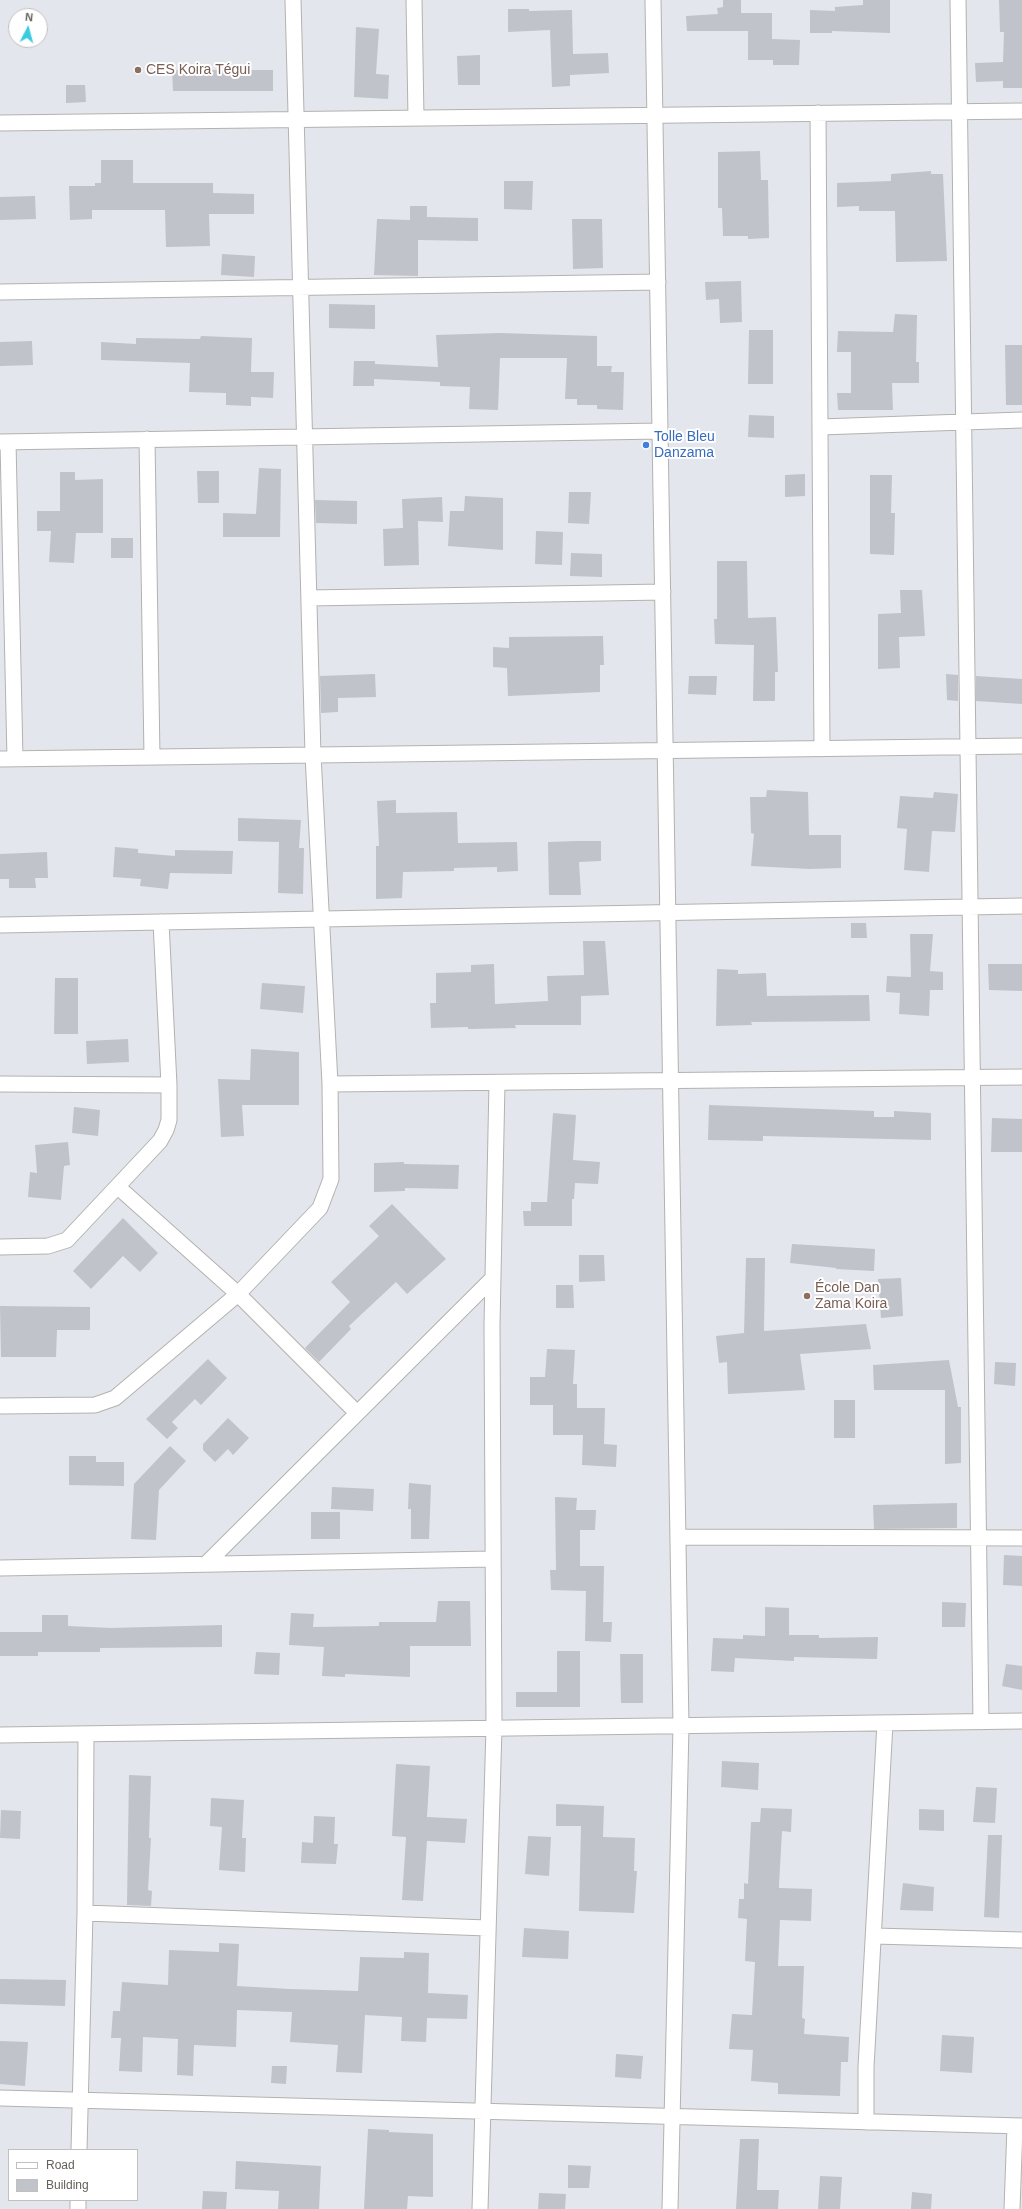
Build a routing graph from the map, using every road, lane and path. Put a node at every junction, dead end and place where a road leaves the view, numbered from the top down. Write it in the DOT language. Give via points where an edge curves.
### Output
graph roads {
  1 [pos="293,0"];
  2 [pos="414,0"];
  3 [pos="653,0"];
  4 [pos="958,0"];
  5 [pos="960,111"];
  6 [pos="1022,111"];
  7 [pos="818,113"];
  8 [pos="655,115"];
  9 [pos="416,118"];
  10 [pos="295,120"];
  11 [pos="0,123"];
  12 [pos="658,282"];
  13 [pos="301,288"];
  14 [pos="0,292"];
  15 [pos="1022,420"];
  16 [pos="964,422"];
  17 [pos="820,426"];
  18 [pos="660,431"];
  19 [pos="305,437"];
  20 [pos="147,439"];
  21 [pos="4,442"];
  22 [pos="663,592"];
  23 [pos="309,598"];
  24 [pos="1022,746"];
  25 [pos="968,747"];
  26 [pos="822,749"];
  27 [pos="665,751"];
  28 [pos="313,755"];
  29 [pos="152,757"];
  30 [pos="7,759"];
  31 [pos="1022,906"];
  32 [pos="970,907"];
  33 [pos="668,913"];
  34 [pos="321,919"];
  35 [pos="161,922"];
  36 [pos="0,925"];
  37 [pos="1022,1077"];
  38 [pos="972,1078"];
  39 [pos="671,1081"];
  40 [pos="497,1083"];
  41 [pos="0,1084"];
  42 [pos="330,1084"];
  43 [pos="169,1085"];
  44 [pos="118,1187"];
  45 [pos="0,1247"];
  46 [pos="493,1278"];
  47 [pos="238,1294"];
  48 [pos="0,1406"];
  49 [pos="357,1413"];
  50 [pos="678,1537"];
  51 [pos="978,1538"];
  52 [pos="1022,1538"];
  53 [pos="492,1559"];
  54 [pos="207,1563"];
  55 [pos="0,1568"];
  56 [pos="1022,1721"];
  57 [pos="981,1722"];
  58 [pos="885,1723"];
  59 [pos="681,1726"];
  60 [pos="494,1728"];
  61 [pos="86,1734"];
  62 [pos="0,1735"];
  63 [pos="84,1913"];
  64 [pos="488,1928"];
  65 [pos="874,1936"];
  66 [pos="1022,1940"];
  67 [pos="0,2098"];
  68 [pos="80,2100"];
  69 [pos="483,2111"];
  70 [pos="672,2117"];
  71 [pos="866,2122"];
  72 [pos="1018,2126"];
  73 [pos="79,2149"];
  74 [pos="480,2209"];
  75 [pos="670,2209"];
  76 [pos="1012,2209"];
  1 -- 10 [label="street"];
  2 -- 9 [label="street"];
  3 -- 8 [label="street"];
  4 -- 5 [label="street"];
  5 -- 6 [label="street"];
  5 -- 7 [label="street"];
  5 -- 16 [label="street"];
  7 -- 8 [label="street"];
  7 -- 17 [label="street"];
  8 -- 9 [label="street"];
  8 -- 12 [label="street"];
  9 -- 10 [label="street"];
  10 -- 11 [label="street"];
  10 -- 13 [label="street"];
  12 -- 13 [label="street"];
  12 -- 18 [label="street"];
  13 -- 14 [label="street"];
  13 -- 19 [label="street"];
  15 -- 16 [label="street"];
  16 -- 17 [label="street"];
  16 -- 25 [label="street"];
  17 -- 26 [label="street"];
  18 -- 19 [label="street"];
  18 -- 22 [label="street"];
  19 -- 20 [label="street"];
  19 -- 23 [label="street"];
  20 -- 21 [label="street"];
  20 -- 29 [label="street"];
  21 -- 30 [label="street"];
  22 -- 23 [label="street"];
  22 -- 27 [label="street"];
  23 -- 28 [label="street"];
  24 -- 25 [label="street"];
  25 -- 26 [label="street"];
  25 -- 32 [label="street"];
  26 -- 27 [label="street"];
  27 -- 28 [label="street"];
  27 -- 33 [label="street"];
  28 -- 29 [label="street"];
  28 -- 34 [label="street"];
  29 -- 30 [label="street"];
  31 -- 32 [label="street"];
  32 -- 33 [label="street"];
  32 -- 38 [label="street"];
  33 -- 34 [label="street"];
  33 -- 39 [label="street"];
  34 -- 35 [label="street"];
  34 -- 42 [label="street"];
  35 -- 36 [label="street"];
  35 -- 43 [label="street"];
  37 -- 38 [label="street"];
  38 -- 39 [label="street"];
  38 -- 51 [label="street"];
  39 -- 40 [label="street"];
  39 -- 50 [label="street"];
  40 -- 42 [label="street"];
  40 -- 46 [label="street"];
  41 -- 43 [label="street"];
  42 -- 47 [label="street" via="330,1179 325,1198 320,1208"];
  43 -- 44 [label="street" via="166,1130 160,1141"];
  44 -- 45 [label="street" via="67,1240 48,1246"];
  44 -- 47 [label="street"];
  46 -- 49 [label="street"];
  46 -- 53 [label="street"];
  47 -- 48 [label="street" via="115,1398 95,1405"];
  47 -- 49 [label="street"];
  49 -- 54 [label="street"];
  50 -- 51 [label="street"];
  50 -- 59 [label="street"];
  51 -- 52 [label="street"];
  51 -- 57 [label="street"];
  53 -- 54 [label="street"];
  53 -- 60 [label="street"];
  54 -- 55 [label="street"];
  56 -- 57 [label="street"];
  57 -- 58 [label="street"];
  58 -- 59 [label="street"];
  58 -- 65 [label="street"];
  59 -- 60 [label="street"];
  59 -- 70 [label="street"];
  60 -- 61 [label="street"];
  60 -- 64 [label="street"];
  61 -- 62 [label="street"];
  61 -- 63 [label="street"];
  63 -- 64 [label="street"];
  63 -- 68 [label="street"];
  64 -- 69 [label="street"];
  65 -- 66 [label="street"];
  65 -- 71 [label="street" via="866,2067"];
  67 -- 68 [label="street"];
  68 -- 69 [label="street"];
  68 -- 73 [label="street"];
  69 -- 70 [label="street"];
  69 -- 74 [label="street"];
  70 -- 71 [label="street"];
  70 -- 75 [label="street"];
  71 -- 72 [label="street"];
  72 -- 76 [label="street"];
}
